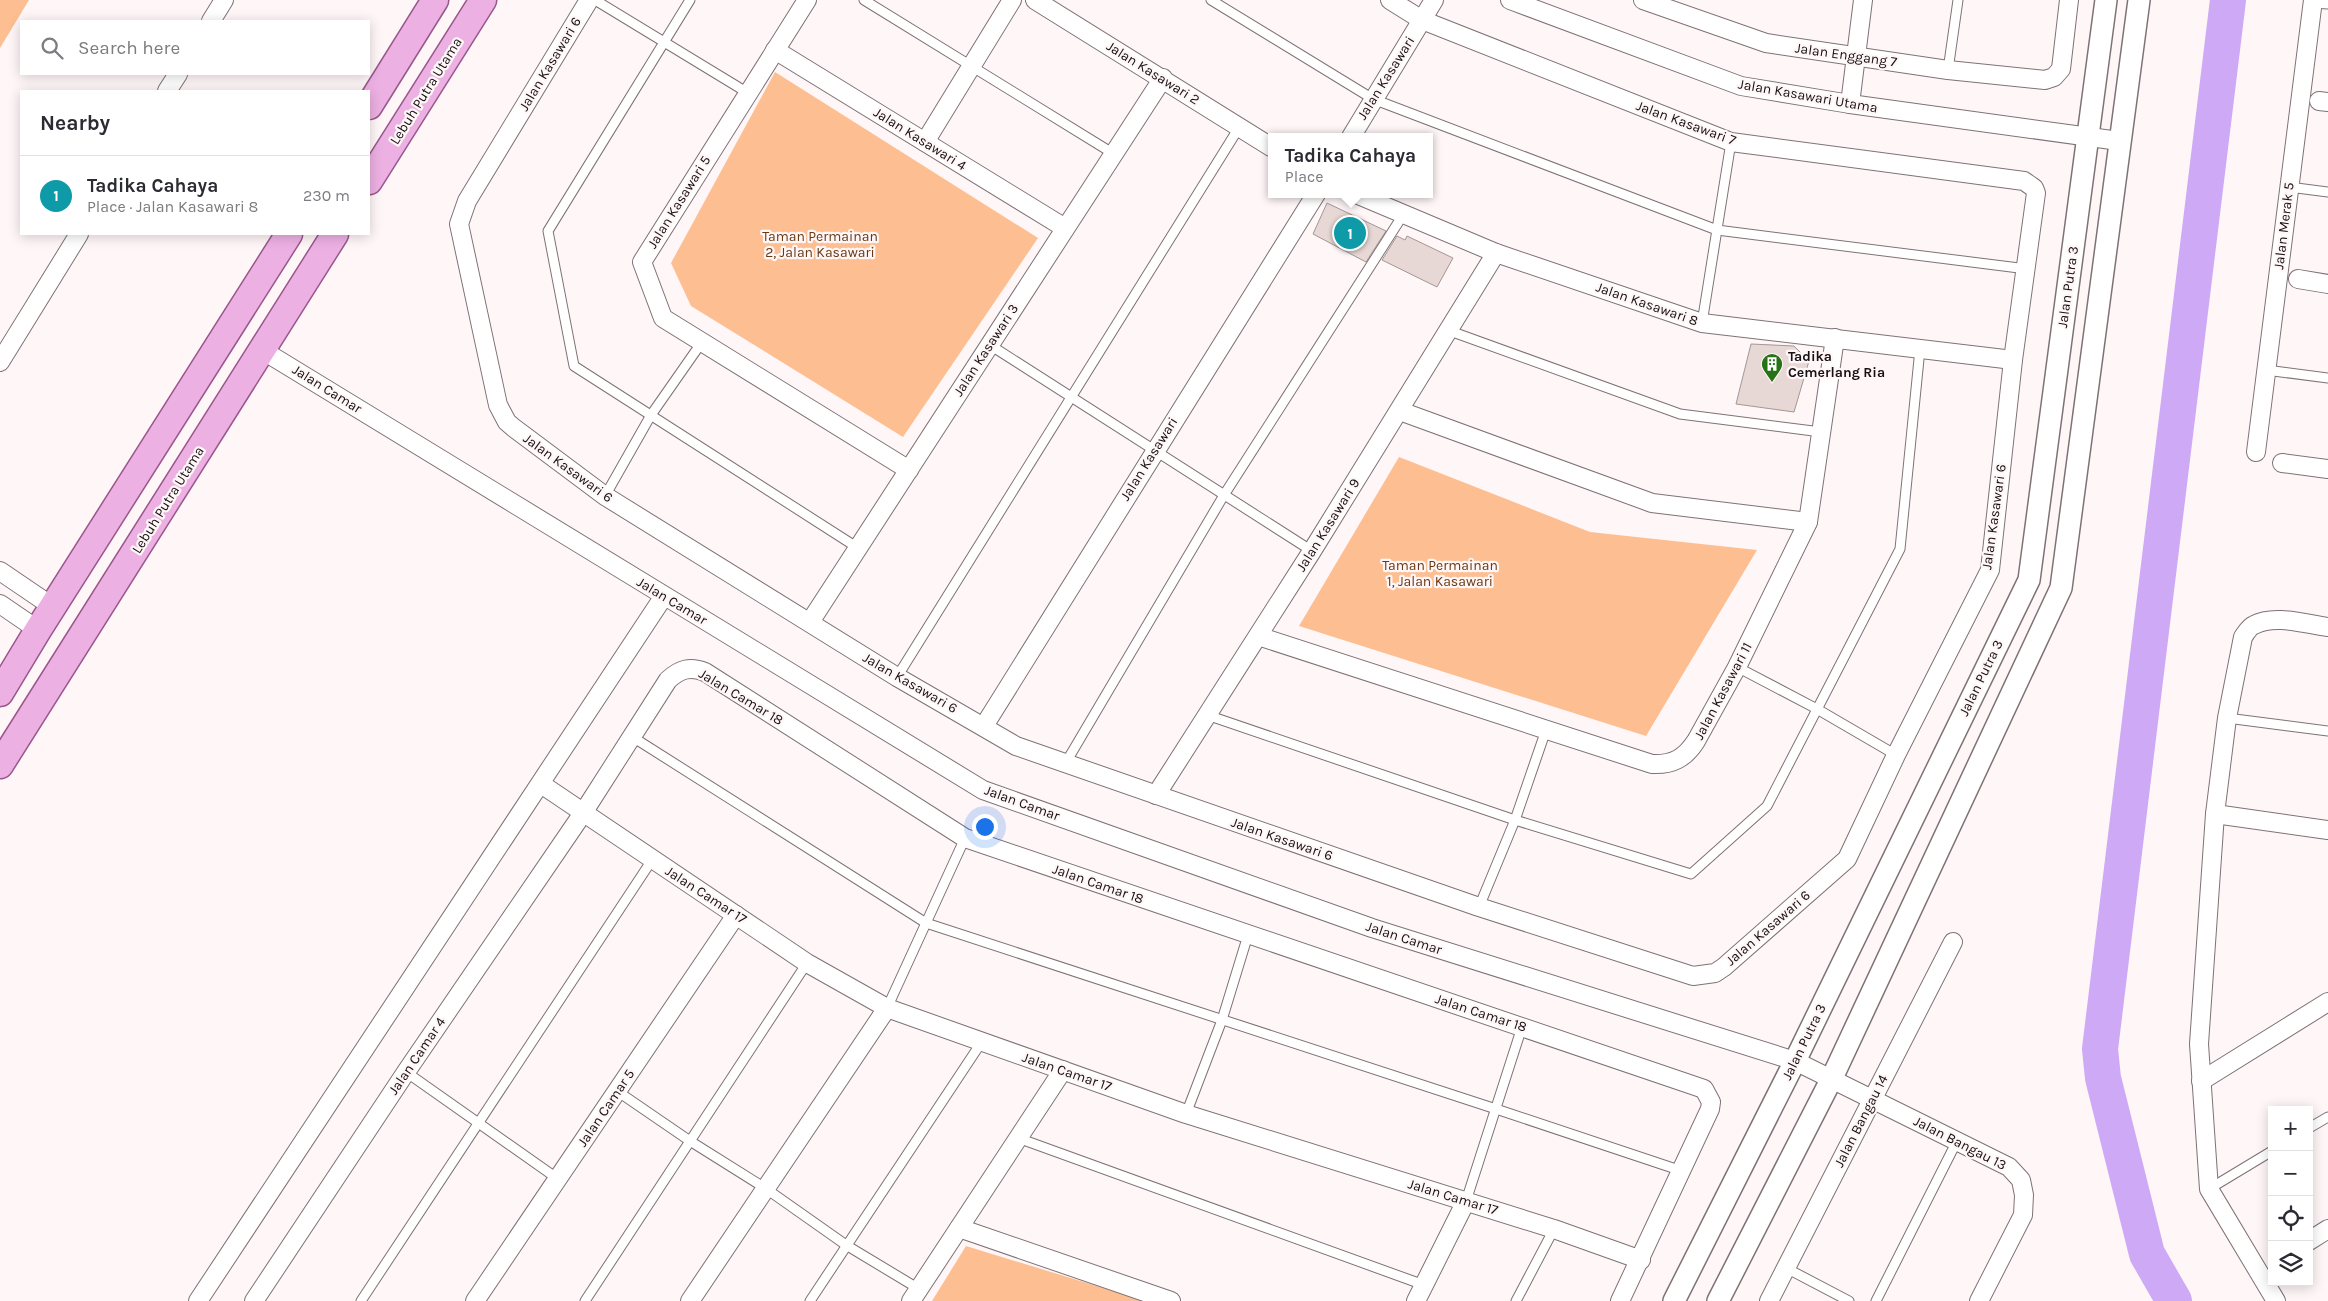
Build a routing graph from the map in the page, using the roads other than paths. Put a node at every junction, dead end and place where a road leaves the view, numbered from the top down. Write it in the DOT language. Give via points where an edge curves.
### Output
graph roads {
  1 [pos="224,0"];
  2 [pos="435,0"];
  3 [pos="483,0"];
  4 [pos="589,0"];
  5 [pos="595,0"];
  6 [pos="690,0"];
  7 [pos="807,0"];
  8 [pos="864,0"];
  9 [pos="1012,0"];
  10 [pos="1035,0"];
  11 [pos="1211,0"];
  12 [pos="1390,0"];
  13 [pos="1434,0"];
  14 [pos="1510,0"];
  15 [pos="1643,0"];
  16 [pos="1863,0"];
  17 [pos="1958,0"];
  18 [pos="2069,0"];
  19 [pos="2106,0"];
  20 [pos="2139,0"];
  21 [pos="2318,2"];
  22 [pos="212,20"];
  23 [pos="1422,20"];
  24 [pos="663,43"];
  25 [pos="775,50"];
  26 [pos="1856,56"];
  27 [pos="971,68"];
  28 [pos="1948,70"];
  29 [pos="177,75"];
  30 [pos="1163,78"];
  31 [pos="168,90"];
  32 [pos="748,93"];
  33 [pos="1373,99"];
  34 [pos="370,104"];
  35 [pos="1850,104"];
  36 [pos="1240,126"];
  37 [pos="1352,133"];
  38 [pos="2088,137"];
  39 [pos="2118,141"];
  40 [pos="926,142"];
  41 [pos="1731,142"];
  42 [pos="1268,144"];
  43 [pos="1114,154"];
  44 [pos="370,179"];
  45 [pos="2024,181"];
  46 [pos="2289,187"];
  47 [pos="2328,192"];
  48 [pos="1313,198"];
  49 [pos="1365,198"];
  50 [pos="1404,215"];
  51 [pos="1065,228"];
  52 [pos="1717,230"];
  53 [pos="78,235"];
  54 [pos="288,235"];
  55 [pos="335,235"];
  56 [pos="1496,253"];
  57 [pos="2027,269"];
  58 [pos="2298,279"];
  59 [pos="2328,284"];
  60 [pos="1702,323"];
  61 [pos="1450,331"];
  62 [pos="1834,338"];
  63 [pos="702,342"];
  64 [pos="990,345"];
  65 [pos="1920,348"];
  66 [pos="262,350"];
  67 [pos="2013,360"];
  68 [pos="0,362"];
  69 [pos="2266,370"];
  70 [pos="2328,378"];
  71 [pos="1072,398"];
  72 [pos="1400,411"];
  73 [pos="651,415"];
  74 [pos="1821,432"];
  75 [pos="1154,450"];
  76 [pos="2256,452"];
  77 [pos="2282,463"];
  78 [pos="2328,469"];
  79 [pos="909,470"];
  80 [pos="1224,495"];
  81 [pos="605,496"];
  82 [pos="1808,522"];
  83 [pos="858,548"];
  84 [pos="1312,551"];
  85 [pos="0,571"];
  86 [pos="664,596"];
  87 [pos="0,604"];
  88 [pos="53,607"];
  89 [pos="810,622"];
  90 [pos="2328,627"];
  91 [pos="38,630"];
  92 [pos="1258,636"];
  93 [pos="1737,667"];
  94 [pos="897,677"];
  95 [pos="0,693"];
  96 [pos="1817,709"];
  97 [pos="1207,716"];
  98 [pos="2227,718"];
  99 [pos="984,726"];
  100 [pos="1546,730"];
  101 [pos="2328,732"];
  102 [pos="631,736"];
  103 [pos="1896,755"];
  104 [pos="1065,764"];
  105 [pos="0,765"];
  106 [pos="541,784"];
  107 [pos="1156,795"];
  108 [pos="583,813"];
  109 [pos="2215,814"];
  110 [pos="1515,820"];
  111 [pos="2328,830"];
  112 [pos="964,838"];
  113 [pos="652,860"];
  114 [pos="1479,907"];
  115 [pos="736,915"];
  116 [pos="926,923"];
  117 [pos="1248,935"];
  118 [pos="1953,942"];
  119 [pos="807,963"];
  120 [pos="2328,1002"];
  121 [pos="886,1008"];
  122 [pos="1222,1020"];
  123 [pos="1522,1027"];
  124 [pos="981,1043"];
  125 [pos="1795,1061"];
  126 [pos="1063,1070"];
  127 [pos="406,1072"];
  128 [pos="1832,1078"];
  129 [pos="2201,1081"];
  130 [pos="617,1092"];
  131 [pos="1873,1099"];
  132 [pos="1496,1109"];
  133 [pos="1186,1114"];
  134 [pos="2328,1116"];
  135 [pos="478,1123"];
  136 [pos="2313,1125"];
  137 [pos="1018,1138"];
  138 [pos="690,1141"];
  139 [pos="1957,1141"];
  140 [pos="2268,1153"];
  141 [pos="1682,1172"];
  142 [pos="558,1179"];
  143 [pos="765,1188"];
  144 [pos="2209,1189"];
  145 [pos="1466,1201"];
  146 [pos="959,1228"];
  147 [pos="1554,1228"];
  148 [pos="2328,1229"];
  149 [pos="2313,1238"];
  150 [pos="846,1245"];
  151 [pos="1641,1260"];
  152 [pos="1786,1268"];
  153 [pos="2265,1268"];
  154 [pos="1424,1285"];
  155 [pos="915,1295"];
  156 [pos="198,1301"];
  157 [pos="254,1301"];
  158 [pos="361,1301"];
  159 [pos="475,1301"];
  160 [pos="585,1301"];
  161 [pos="690,1301"];
  162 [pos="810,1301"];
  163 [pos="1171,1301"];
  164 [pos="1416,1301"];
  165 [pos="1516,1301"];
  166 [pos="1620,1301"];
  167 [pos="1674,1301"];
  168 [pos="1718,1301"];
  169 [pos="1769,1301"];
  170 [pos="1849,1301"];
  171 [pos="1876,1301"];
  172 [pos="1979,1301"];
  173 [pos="2276,1301"];
  1 -- 22 [label="street"];
  2 -- 34 [label="main road"];
  3 -- 44 [label="main road, Lebuh Putra Utama"];
  4 -- 81 [label="street, Jalan Kasawari 6" via="467,201 459,224 502,414 514,428"];
  5 -- 24 [label="lane"];
  6 -- 24 [label="lane"];
  7 -- 25 [label="street, Jalan Kasawari 5"];
  8 -- 27 [label="lane"];
  9 -- 27 [label="street"];
  10 -- 30 [label="street, Jalan Kasawari 2"];
  11 -- 33 [label="lane"];
  12 -- 23 [label="street, Jalan Kasawari 7"];
  13 -- 23 [label="street, Jalan Kasawari"];
  14 -- 35 [label="street, Jalan Kasawari Utama" via="1741,86"];
  15 -- 26 [label="street, Jalan Enggang 7" via="1766,43"];
  16 -- 26 [label="street"];
  17 -- 28 [label="lane"];
  18 -- 28 [label="street, Jalan Enggang 7" via="2061,69 2054,78 2033,80"];
  19 -- 38 [label="street, Jalan Putra 3"];
  20 -- 39 [label="street"];
  21 -- 46 [label="street, Jalan Merak 5"];
  23 -- 33 [label="street, Jalan Kasawari"];
  23 -- 41 [label="street, Jalan Kasawari 7"];
  24 -- 32 [label="lane"];
  24 -- 73 [label="lane" via="548,232 574,366"];
  25 -- 32 [label="street, Jalan Kasawari 5"];
  25 -- 40 [label="street, Jalan Kasawari 4"];
  26 -- 28 [label="street, Jalan Enggang 7"];
  26 -- 35 [label="street"];
  27 -- 40 [label="street"];
  27 -- 43 [label="lane"];
  29 -- 31 [label="street"];
  30 -- 36 [label="street, Jalan Kasawari 2"];
  30 -- 43 [label="street, Jalan Kasawari 3"];
  32 -- 63 [label="street, Jalan Kasawari 5" via="642,262 663,318"];
  33 -- 37 [label="street, Jalan Kasawari"];
  33 -- 52 [label="lane"];
  35 -- 38 [label="street, Jalan Kasawari Utama"];
  36 -- 42 [label="street, Jalan Kasawari 2"];
  36 -- 71 [label="lane"];
  38 -- 39 [label="street, Jalan Kasawari Utama"];
  38 -- 125 [label="street, Jalan Putra 3" via="2029,580"];
  39 -- 128 [label="street" via="2061,588"];
  40 -- 51 [label="street, Jalan Kasawari 4"];
  41 -- 45 [label="street, Jalan Kasawari 7"];
  41 -- 52 [label="lane"];
  43 -- 51 [label="street, Jalan Kasawari 3"];
  45 -- 57 [label="street, Jalan Kasawari 6" via="2034,188 2037,198"];
  46 -- 47 [label="lane"];
  46 -- 69 [label="street, Jalan Merak 5"];
  48 -- 75 [label="street, Jalan Kasawari"];
  49 -- 50 [label="street, Jalan Kasawari 8"];
  50 -- 56 [label="street, Jalan Kasawari 8"];
  50 -- 80 [label="lane"];
  51 -- 64 [label="street, Jalan Kasawari 3"];
  52 -- 57 [label="lane"];
  52 -- 60 [label="lane"];
  53 -- 68 [label="street"];
  54 -- 88 [label="main road"];
  55 -- 66 [label="main road, Lebuh Putra Utama"];
  56 -- 60 [label="street, Jalan Kasawari 8"];
  56 -- 61 [label="street, Jalan Kasawari 9"];
  57 -- 67 [label="street, Jalan Kasawari 6"];
  58 -- 59 [label="street"];
  60 -- 62 [label="street, Jalan Kasawari 8"];
  61 -- 72 [label="street, Jalan Kasawari 9"];
  61 -- 74 [label="lane" via="1680,414"];
  62 -- 65 [label="street, Jalan Kasawari 8"];
  62 -- 74 [label="street, Jalan Kasawari 11"];
  63 -- 73 [label="lane"];
  63 -- 79 [label="street, Jalan Kasawari 5"];
  64 -- 71 [label="lane"];
  64 -- 79 [label="street, Jalan Kasawari 3"];
  65 -- 67 [label="street, Jalan Kasawari 8"];
  65 -- 96 [label="lane" via="1900,549"];
  66 -- 86 [label="street, Jalan Camar"];
  66 -- 105 [label="main road, Lebuh Putra Utama"];
  67 -- 103 [label="street, Jalan Kasawari 6" via="1990,570"];
  69 -- 70 [label="lane"];
  69 -- 76 [label="street, Jalan Merak 5"];
  71 -- 75 [label="lane"];
  71 -- 94 [label="lane"];
  72 -- 82 [label="street" via="1652,503"];
  72 -- 84 [label="street, Jalan Kasawari 9"];
  73 -- 81 [label="lane"];
  73 -- 83 [label="lane"];
  74 -- 82 [label="street, Jalan Kasawari 11"];
  75 -- 80 [label="lane"];
  75 -- 99 [label="street, Jalan Kasawari"];
  77 -- 78 [label="street"];
  79 -- 83 [label="street, Jalan Kasawari 3"];
  80 -- 84 [label="lane"];
  80 -- 104 [label="lane"];
  81 -- 89 [label="street, Jalan Kasawari 6"];
  82 -- 93 [label="street, Jalan Kasawari 11"];
  83 -- 89 [label="street, Jalan Kasawari 3"];
  84 -- 92 [label="street, Jalan Kasawari 9"];
  85 -- 88 [label="street"];
  86 -- 106 [label="street"];
  86 -- 125 [label="street, Jalan Camar" via="983,790 1372,928"];
  87 -- 91 [label="street"];
  88 -- 91 [label="main road"];
  89 -- 94 [label="street, Jalan Kasawari 6"];
  90 -- 98 [label="street" via="2281,621 2263,621 2252,626 2243,637"];
  91 -- 95 [label="main road"];
  92 -- 97 [label="street, Jalan Kasawari 9"];
  92 -- 100 [label="street, Jalan Kasawari 11"];
  93 -- 96 [label="lane"];
  93 -- 100 [label="street, Jalan Kasawari 11" via="1689,752 1672,762 1652,764"];
  94 -- 99 [label="street, Jalan Kasawari 6"];
  96 -- 103 [label="lane"];
  96 -- 110 [label="lane" via="1768,806 1691,874"];
  97 -- 107 [label="street, Jalan Kasawari 9"];
  97 -- 110 [label="lane"];
  98 -- 101 [label="lane"];
  98 -- 109 [label="street"];
  99 -- 104 [label="street, Jalan Kasawari 6" via="1016,746"];
  100 -- 110 [label="lane"];
  102 -- 108 [label="street, Jalan Camar 18"];
  102 -- 112 [label="street, Jalan Camar 18" via="668,680 685,669 696,668"];
  102 -- 116 [label="lane"];
  103 -- 114 [label="street, Jalan Kasawari 6" via="1847,859 1715,973 1693,976"];
  104 -- 107 [label="street, Jalan Kasawari 6"];
  106 -- 108 [label="street, Jalan Camar 17"];
  106 -- 156 [label="street"];
  107 -- 114 [label="street, Jalan Kasawari 6"];
  108 -- 113 [label="street, Jalan Camar 17"];
  108 -- 127 [label="street, Jalan Camar 4"];
  109 -- 111 [label="street"];
  109 -- 129 [label="street" via="2199,1044"];
  110 -- 114 [label="lane"];
  112 -- 116 [label="lane"];
  112 -- 117 [label="street, Jalan Camar 18"];
  113 -- 115 [label="street, Jalan Camar 17"];
  113 -- 135 [label="lane"];
  115 -- 119 [label="street, Jalan Camar 17"];
  115 -- 130 [label="street, Jalan Camar 5"];
  116 -- 121 [label="lane"];
  116 -- 122 [label="lane"];
  117 -- 122 [label="lane"];
  117 -- 123 [label="street, Jalan Camar 18"];
  118 -- 131 [label="street, Jalan Bangau 14"];
  119 -- 121 [label="street, Jalan Camar 17"];
  119 -- 138 [label="lane"];
  120 -- 129 [label="street"];
  121 -- 124 [label="street, Jalan Camar 17"];
  121 -- 143 [label="street"];
  122 -- 132 [label="lane"];
  122 -- 133 [label="lane"];
  123 -- 132 [label="lane"];
  123 -- 141 [label="street, Jalan Camar 18" via="1697,1085 1709,1094 1710,1110"];
  124 -- 126 [label="street, Jalan Camar 17"];
  124 -- 150 [label="lane"];
  125 -- 128 [label="street, Jalan Camar"];
  125 -- 167 [label="street, Jalan Putra 3"];
  126 -- 133 [label="street, Jalan Camar 17"];
  126 -- 137 [label="street"];
  127 -- 135 [label="lane"];
  127 -- 157 [label="street, Jalan Camar 4"];
  128 -- 131 [label="street, Jalan Bangau 13"];
  128 -- 168 [label="street"];
  129 -- 144 [label="street"];
  130 -- 138 [label="lane"];
  130 -- 142 [label="street, Jalan Camar 5"];
  131 -- 139 [label="street, Jalan Bangau 13"];
  131 -- 152 [label="street, Jalan Bangau 14"];
  132 -- 141 [label="lane"];
  132 -- 145 [label="lane"];
  133 -- 145 [label="street, Jalan Camar 17"];
  134 -- 136 [label="lane"];
  135 -- 142 [label="lane"];
  135 -- 158 [label="lane"];
  137 -- 146 [label="street"];
  137 -- 154 [label="lane"];
  138 -- 143 [label="lane"];
  138 -- 160 [label="lane"];
  139 -- 171 [label="lane"];
  139 -- 172 [label="street, Jalan Bangau 13" via="2009,1167 2021,1180 2024,1195 2023,1216"];
  140 -- 144 [label="lane"];
  141 -- 151 [label="street"];
  142 -- 159 [label="street, Jalan Camar 5"];
  143 -- 150 [label="lane"];
  143 -- 161 [label="street"];
  144 -- 153 [label="street"];
  145 -- 147 [label="street, Jalan Camar 17"];
  145 -- 154 [label="street"];
  146 -- 155 [label="street"];
  146 -- 163 [label="street"];
  147 -- 151 [label="street, Jalan Camar 17"];
  147 -- 165 [label="lane"];
  148 -- 149 [label="street"];
  150 -- 155 [label="lane"];
  150 -- 162 [label="lane"];
  151 -- 166 [label="street"];
  152 -- 169 [label="street, Jalan Bangau 14"];
  152 -- 170 [label="lane"];
  153 -- 173 [label="street"];
  154 -- 164 [label="street"];
}
